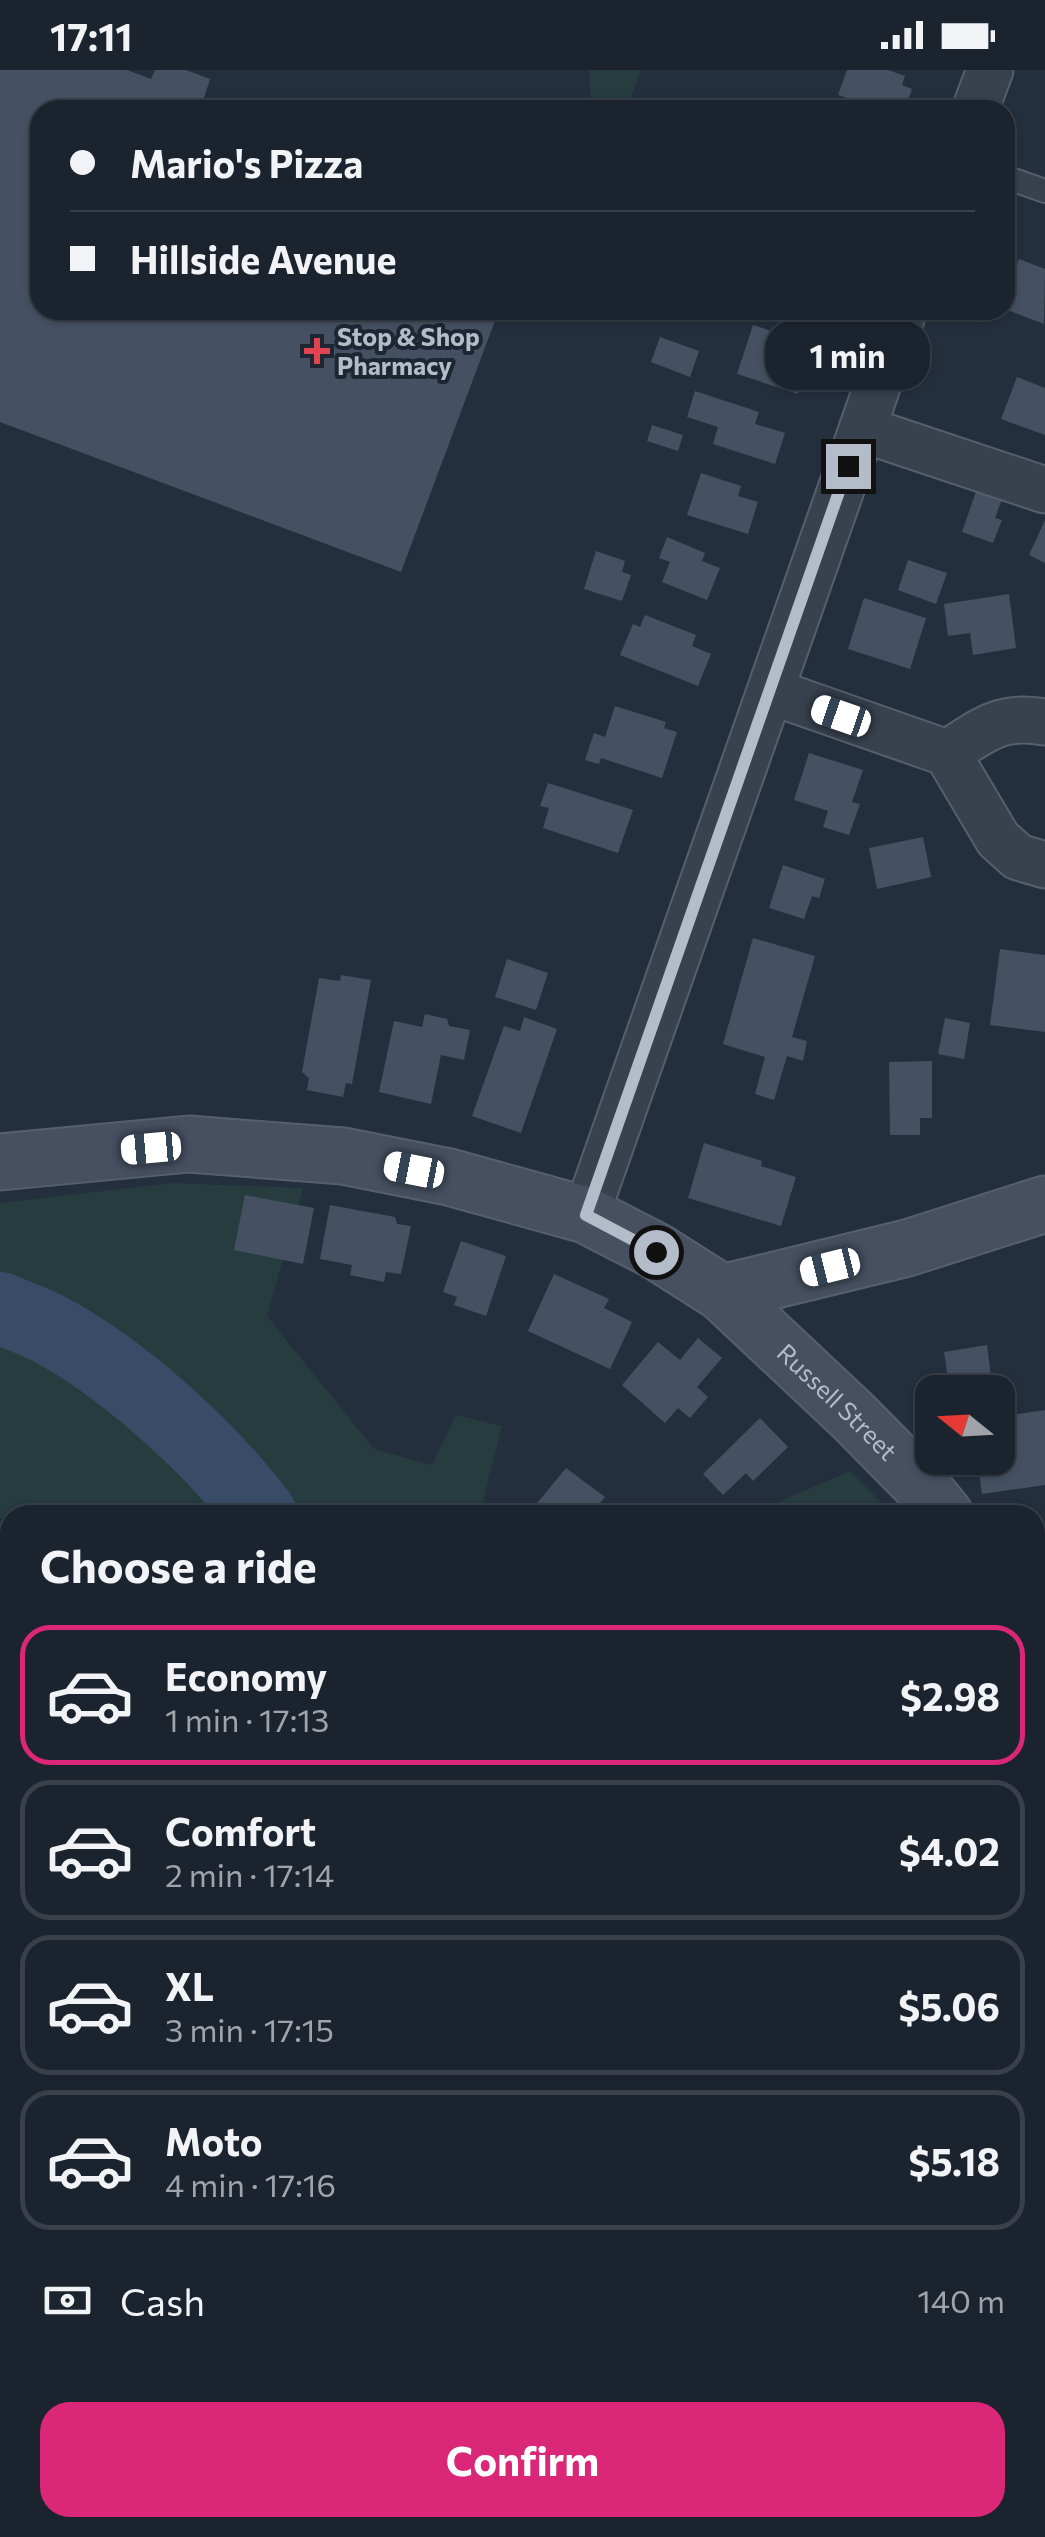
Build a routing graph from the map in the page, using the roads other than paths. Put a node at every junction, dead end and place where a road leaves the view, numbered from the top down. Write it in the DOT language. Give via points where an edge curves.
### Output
graph roads {
  1 [pos="990,70"];
  2 [pos="979,100"];
  3 [pos="1015,180"];
  4 [pos="1045,191"];
  5 [pos="900,320"];
  6 [pos="862,429"];
  7 [pos="1045,490"];
  8 [pos="770,691"];
  9 [pos="1045,722"];
  10 [pos="947,754"];
  11 [pos="1045,864"];
  12 [pos="0,1162"];
  13 [pos="1045,1204"];
  14 [pos="586,1215"];
  15 [pos="722,1293"];
  16 [pos="937,1505"];
  1 -- 2 [label="street"];
  3 -- 4 [label="lane"];
  5 -- 6 [label="street"];
  6 -- 7 [label="street"];
  6 -- 8 [label="street"];
  8 -- 10 [label="street"];
  8 -- 14 [label="street"];
  9 -- 10 [label="street" via="1016,718"];
  10 -- 11 [label="street" via="998,839 1018,857"];
  12 -- 14 [label="main road, Russell Street" via="189,1144 343,1156"];
  13 -- 15 [label="main road" via="907,1248"];
  14 -- 15 [label="main road, Russell Street"];
  15 -- 16 [label="main road, Russell Street"];
}
